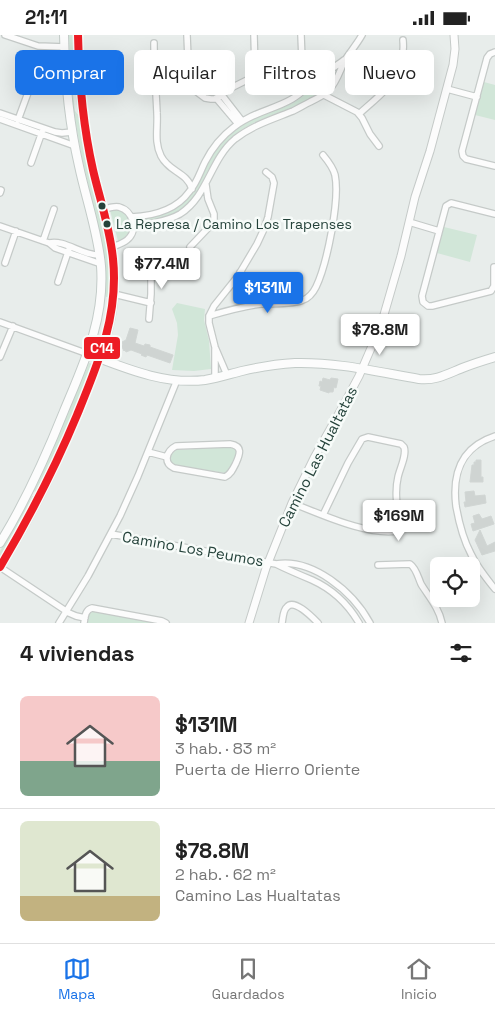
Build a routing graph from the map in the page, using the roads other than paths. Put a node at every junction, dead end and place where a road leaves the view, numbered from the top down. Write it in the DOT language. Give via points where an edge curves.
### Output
graph roads {
  1 [pos="5,35"];
  2 [pos="64,35"];
  3 [pos="78,35"];
  4 [pos="187,35"];
  5 [pos="254,35"];
  6 [pos="301,35"];
  7 [pos="362,35"];
  8 [pos="454,35"];
  9 [pos="403,40"];
  10 [pos="154,43"];
  11 [pos="65,47"];
  12 [pos="65,50"];
  13 [pos="79,50"];
  14 [pos="302,50"];
  15 [pos="352,50"];
  16 [pos="495,52"];
  17 [pos="345,61"];
  18 [pos="335,82"];
  19 [pos="447,89"];
  20 [pos="27,95"];
  21 [pos="68,95"];
  22 [pos="81,95"];
  23 [pos="299,95"];
  24 [pos="324,95"];
  25 [pos="219,96"];
  26 [pos="477,97"];
  27 [pos="0,113"];
  28 [pos="359,114"];
  29 [pos="0,119"];
  30 [pos="17,122"];
  31 [pos="240,122"];
  32 [pos="43,131"];
  33 [pos="72,132"];
  34 [pos="75,146"];
  35 [pos="379,146"];
  36 [pos="323,155"];
  37 [pos="31,163"];
  38 [pos="495,166"];
  39 [pos="266,173"];
  40 [pos="198,177"];
  41 [pos="186,178"];
  42 [pos="206,185"];
  43 [pos="192,189"];
  44 [pos="208,199"];
  45 [pos="195,201"];
  46 [pos="54,209"];
  47 [pos="103,210"];
  48 [pos="495,214"];
  49 [pos="131,217"];
  50 [pos="408,222"];
  51 [pos="0,226"];
  52 [pos="133,229"];
  53 [pos="16,231"];
  54 [pos="440,231"];
  55 [pos="46,242"];
  56 [pos="112,247"];
  57 [pos="190,247"];
  58 [pos="69,250"];
  59 [pos="100,255"];
  60 [pos="151,260"];
  61 [pos="5,263"];
  62 [pos="101,264"];
  63 [pos="494,267"];
  64 [pos="240,272"];
  65 [pos="58,282"];
  66 [pos="114,294"];
  67 [pos="151,303"];
  68 [pos="283,303"];
  69 [pos="209,316"];
  70 [pos="149,319"];
  71 [pos="0,322"];
  72 [pos="13,326"];
  73 [pos="215,347"];
  74 [pos="88,353"];
  75 [pos="0,357"];
  76 [pos="495,357"];
  77 [pos="100,358"];
  78 [pos="362,369"];
  79 [pos="227,375"];
  80 [pos="215,378"];
  81 [pos="176,380"];
  82 [pos="495,436"];
  83 [pos="148,452"];
  84 [pos="167,457"];
  85 [pos="28,492"];
  86 [pos="38,501"];
  87 [pos="292,503"];
  88 [pos="324,515"];
  89 [pos="111,534"];
  90 [pos="0,543"];
  91 [pos="272,563"];
  92 [pos="378,565"];
  93 [pos="0,567"];
  94 [pos="495,589"];
  95 [pos="66,611"];
  96 [pos="85,621"];
  97 [pos="58,623"];
  98 [pos="166,623"];
  99 [pos="249,623"];
  100 [pos="282,623"];
  101 [pos="318,623"];
  102 [pos="359,623"];
  103 [pos="370,623"];
  104 [pos="442,623"];
  1 -- 11 [label="street" via="38,47"];
  2 -- 11 [label="main road"];
  3 -- 13 [label="main road"];
  4 -- 25 [label="street" via="190,86 207,99"];
  5 -- 25 [label="street" via="253,77"];
  6 -- 14 [label="street"];
  7 -- 15 [label="street"];
  8 -- 19 [label="street, Camino Las Hualtatas" via="455,55"];
  9 -- 28 [label="street" via="398,73"];
  10 -- 41 [label="street" via="158,150 168,166"];
  11 -- 12 [label="main road"];
  16 -- 26 [label="street" via="487,58"];
  17 -- 18 [label="street"];
  19 -- 26 [label="street"];
  19 -- 50 [label="street, Camino Las Hualtatas"];
  20 -- 30 [label="street"];
  21 -- 33 [label="main road"];
  22 -- 47 [label="main road" via="88,146"];
  23 -- 31 [label="street"];
  24 -- 28 [label="street"];
  24 -- 42 [label="street" via="261,123 235,139 222,153"];
  25 -- 31 [label="street"];
  26 -- 38 [label="street" via="462,153 466,159"];
  27 -- 30 [label="street"];
  28 -- 35 [label="street"];
  29 -- 30 [label="street"];
  30 -- 32 [label="street"];
  31 -- 40 [label="street" via="214,147"];
  32 -- 33 [label="street"];
  32 -- 34 [label="street"];
  32 -- 37 [label="street"];
  33 -- 34 [label="main road"];
  34 -- 59 [label="main road"];
  36 -- 68 [label="street" via="334,171 336,189 324,261 318,283 310,295 300,302"];
  39 -- 64 [label="street" via="274,183 267,221"];
  40 -- 41 [label="street"];
  40 -- 43 [label="street"];
  41 -- 43 [label="street"];
  42 -- 44 [label="street"];
  42 -- 45 [label="street"];
  43 -- 49 [label="street" via="179,203 166,210"];
  44 -- 45 [label="street"];
  44 -- 57 [label="street" via="213,220"];
  45 -- 52 [label="street" via="172,218"];
  46 -- 55 [label="street"];
  47 -- 49 [label="street" via="118,207"];
  47 -- 56 [label="main road"];
  48 -- 54 [label="street" via="450,203"];
  49 -- 52 [label="street"];
  50 -- 54 [label="street"];
  50 -- 78 [label="street, Camino Las Hualtatas" via="381,325"];
  51 -- 53 [label="street"];
  52 -- 56 [label="street" via="129,239"];
  53 -- 55 [label="street"];
  53 -- 61 [label="street"];
  54 -- 63 [label="street" via="422,296 426,305 491,291"];
  55 -- 58 [label="street" via="57,243"];
  56 -- 66 [label="main road"];
  58 -- 59 [label="street"];
  58 -- 62 [label="street"];
  58 -- 65 [label="street"];
  59 -- 62 [label="main road"];
  60 -- 67 [label="street"];
  62 -- 74 [label="main road" via="100,308"];
  64 -- 68 [label="street"];
  64 -- 69 [label="street"];
  66 -- 67 [label="street"];
  66 -- 77 [label="main road" via="109,329"];
  67 -- 70 [label="street"];
  68 -- 69 [label="street" via="253,305"];
  69 -- 73 [label="street"];
  71 -- 72 [label="street"];
  72 -- 74 [label="street"];
  72 -- 75 [label="street"];
  73 -- 79 [label="street"];
  73 -- 80 [label="street"];
  74 -- 77 [label="main road"];
  74 -- 85 [label="main road"];
  76 -- 78 [label="main road" via="432,379"];
  77 -- 81 [label="main road" via="146,374"];
  77 -- 86 [label="main road"];
  78 -- 79 [label="main road" via="293,363"];
  78 -- 87 [label="street, Camino Las Hualtatas"];
  79 -- 80 [label="main road"];
  80 -- 81 [label="main road"];
  81 -- 83 [label="street"];
  82 -- 94 [label="street" via="481,442 467,454 458,468 455,487 458,519 467,545 474,561"];
  83 -- 84 [label="street"];
  83 -- 89 [label="street"];
  84 -- 84 [label="street" via="174,468 225,477 231,473 240,452 232,444 178,446"];
  85 -- 86 [label="main road" via="34,494"];
  85 -- 90 [label="main road"];
  86 -- 93 [label="main road"];
  87 -- 88 [label="street"];
  87 -- 91 [label="street, Camino Las Hualtatas"];
  88 -- 88 [label="street" via="367,529 398,531 396,488 404,447 368,437 362,439"];
  89 -- 91 [label="street, Camino Los Peumos"];
  89 -- 95 [label="street"];
  91 -- 99 [label="street, Camino Las Hualtatas" via="260,586"];
  91 -- 102 [label="street, Camino Los Peumos" via="327,588 347,605"];
  91 -- 103 [label="street, Camino Los Peumos" via="298,565 326,577 352,598"];
  92 -- 104 [label="street" via="410,563"];
  93 -- 95 [label="street"];
  95 -- 96 [label="street"];
  95 -- 97 [label="street"];
  96 -- 98 [label="street" via="88,610 92,608"];
  100 -- 101 [label="street" via="286,608 292,604"];
}
